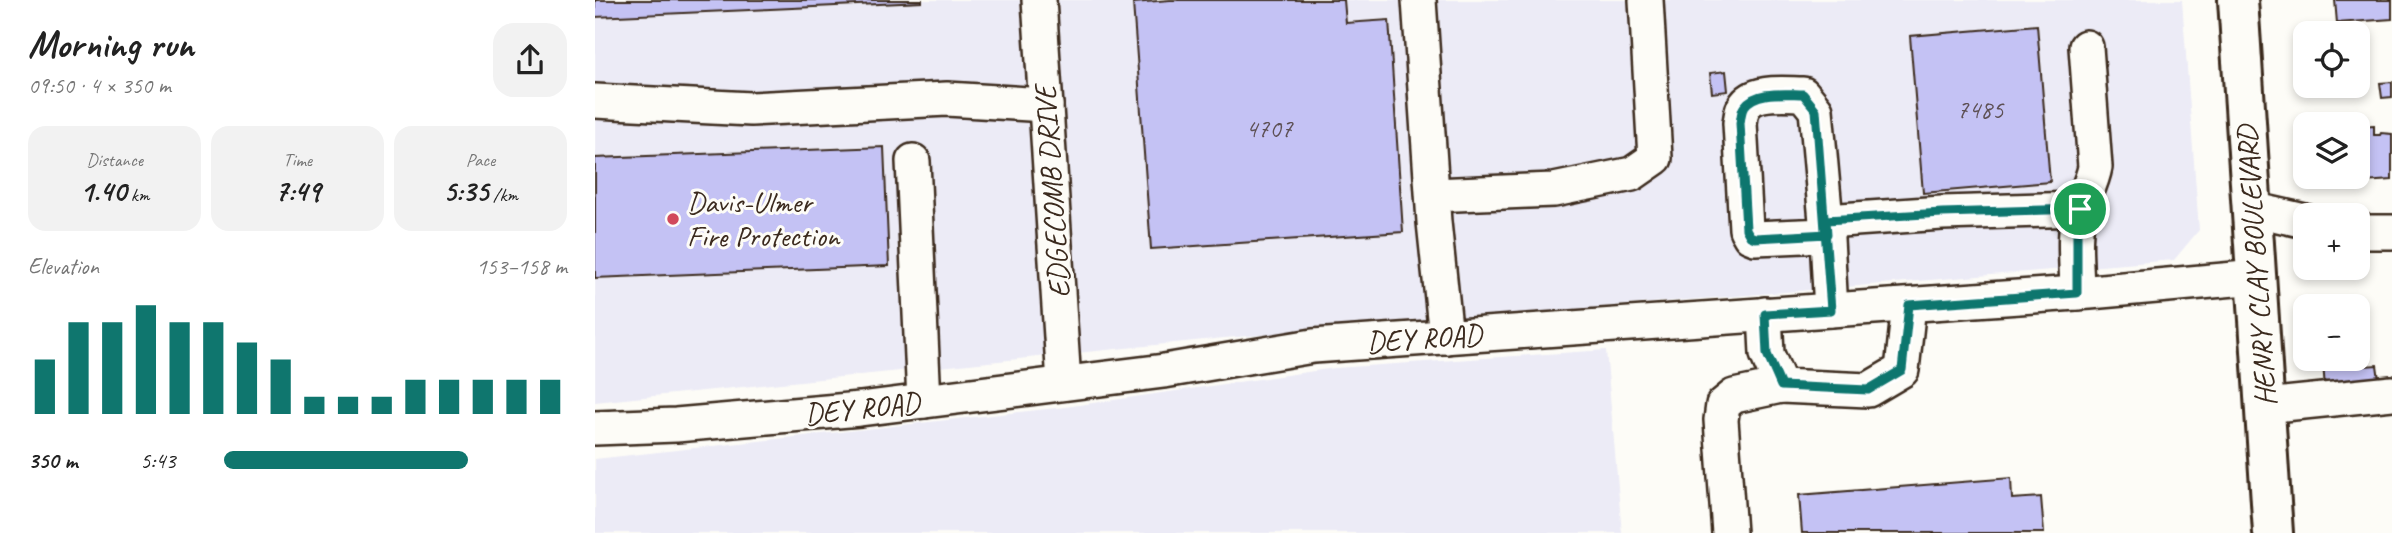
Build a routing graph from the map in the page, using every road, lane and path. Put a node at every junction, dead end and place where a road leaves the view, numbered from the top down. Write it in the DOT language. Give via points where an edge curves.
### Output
graph roads {
  1 [pos="1039,0"];
  2 [pos="1419,0"];
  3 [pos="1646,0"];
  4 [pos="2238,0"];
  5 [pos="2086,47"];
  6 [pos="595,101"];
  7 [pos="1046,105"];
  8 [pos="913,161"];
  9 [pos="1433,195"];
  10 [pos="2080,209"];
  11 [pos="2252,209"];
  12 [pos="2293,218"];
  13 [pos="2370,232"];
  14 [pos="2392,232"];
  15 [pos="2257,278"];
  16 [pos="2077,293"];
  17 [pos="1909,305"];
  18 [pos="1831,310"];
  19 [pos="1765,314"];
  20 [pos="1446,337"];
  21 [pos="1064,383"];
  22 [pos="1781,386"];
  23 [pos="2392,393"];
  24 [pos="924,401"];
  25 [pos="2265,406"];
  26 [pos="595,428"];
  27 [pos="1729,533"];
  28 [pos="2273,533"];
  1 -- 7 [label="street, EDGECOMB DRIVE"];
  2 -- 9 [label="street"];
  3 -- 9 [label="street" via="1655,159 1632,174 1554,190"];
  4 -- 11 [label="main road, HENRY CLAY BOULEVARD"];
  5 -- 10 [label="street" via="2095,167"];
  6 -- 7 [label="street" via="751,109 947,99"];
  7 -- 21 [label="street, EDGECOMB DRIVE"];
  8 -- 24 [label="street"];
  9 -- 20 [label="street"];
  10 -- 16 [label="street"];
  10 -- 18 [label="street" via="1942,213 1826,228"];
  11 -- 12 [label="street"];
  11 -- 15 [label="main road, HENRY CLAY BOULEVARD"];
  13 -- 14 [label="street"];
  15 -- 16 [label="street, DEY ROAD"];
  15 -- 25 [label="main road, HENRY CLAY BOULEVARD"];
  16 -- 17 [label="street, DEY ROAD"];
  17 -- 18 [label="street, DEY ROAD"];
  17 -- 22 [label="street" via="1902,370 1868,390"];
  18 -- 19 [label="street, DEY ROAD"];
  19 -- 20 [label="street, DEY ROAD"];
  19 -- 22 [label="street" via="1767,354"];
  20 -- 21 [label="street, DEY ROAD" via="1313,346"];
  21 -- 24 [label="street, DEY ROAD"];
  22 -- 27 [label="street" via="1734,396 1723,405"];
  23 -- 25 [label="street"];
  24 -- 26 [label="street, DEY ROAD" via="689,424"];
  25 -- 28 [label="main road, HENRY CLAY BOULEVARD"];
}
